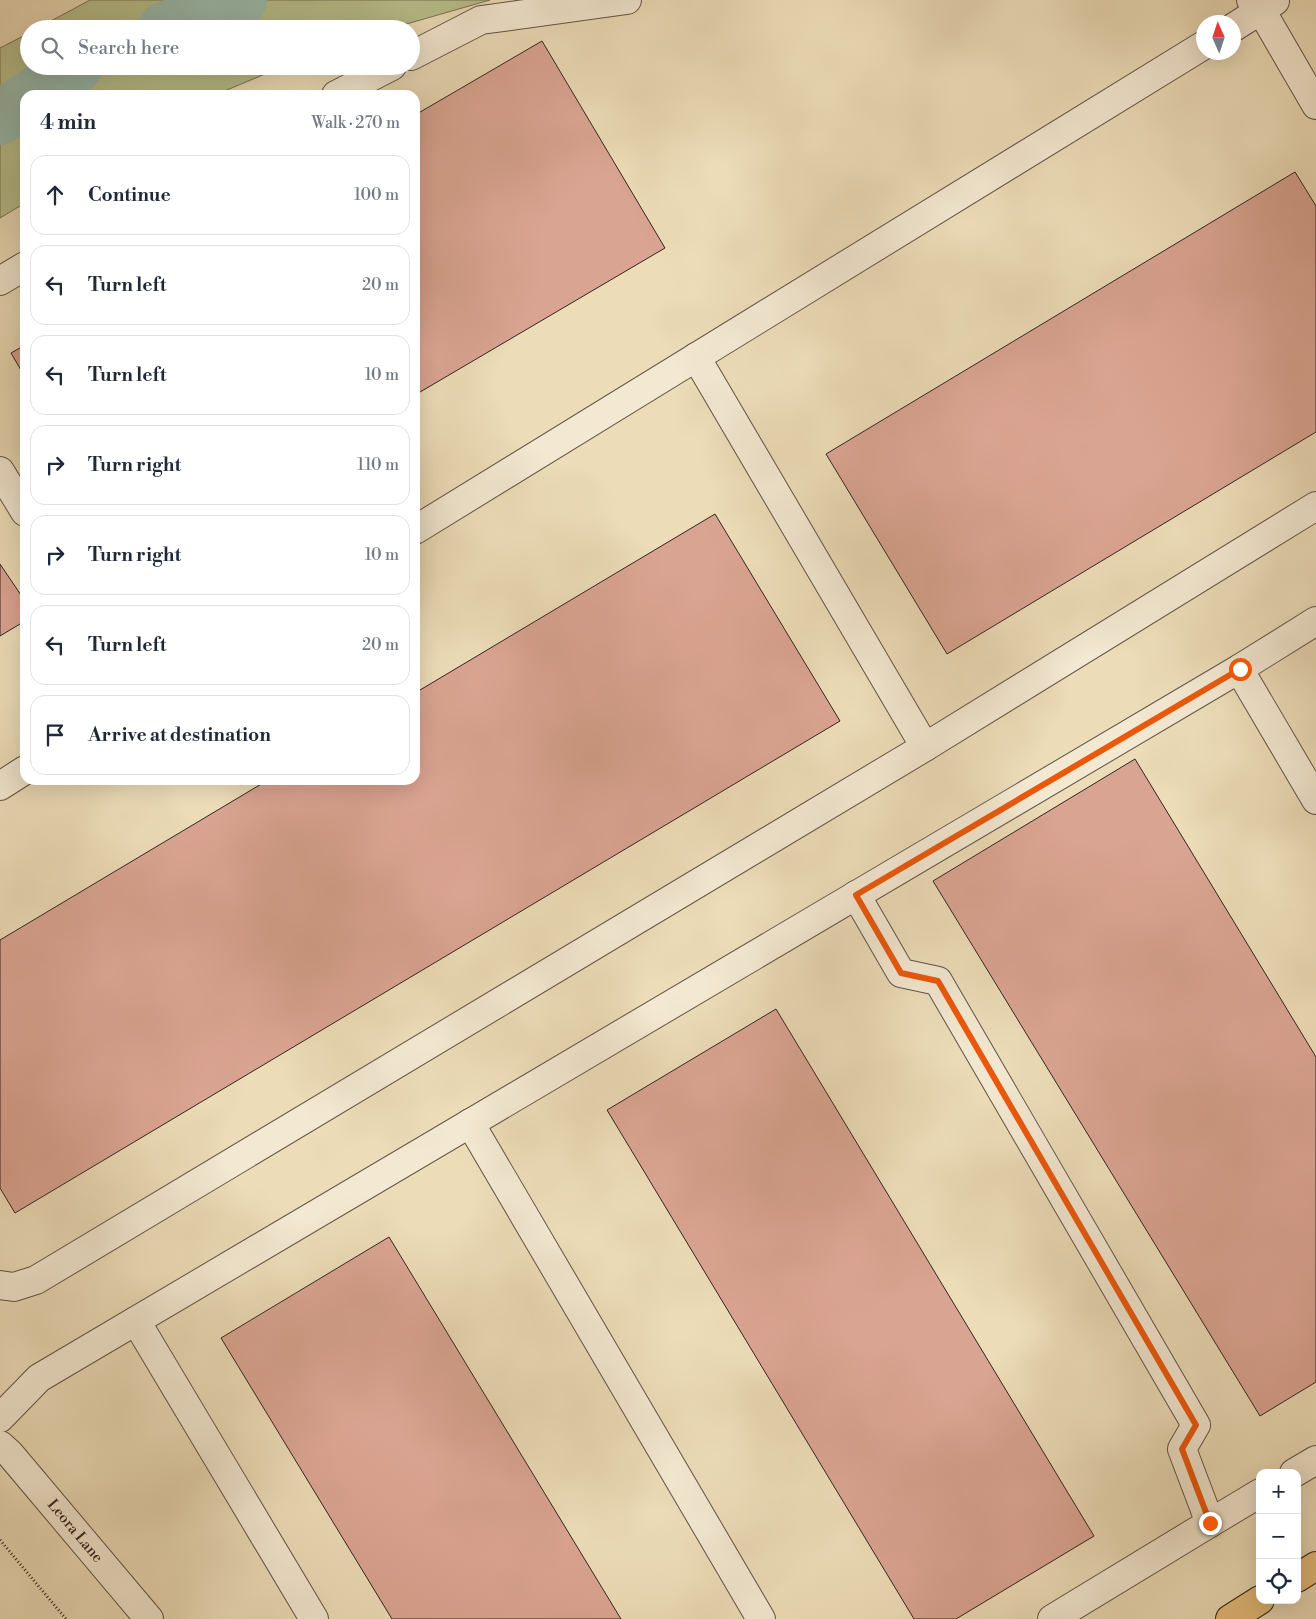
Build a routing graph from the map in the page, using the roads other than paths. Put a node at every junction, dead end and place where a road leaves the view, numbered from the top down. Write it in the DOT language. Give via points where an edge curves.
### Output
graph roads {
  1 [pos="627,0"];
  2 [pos="1263,3"];
  3 [pos="1241,21"];
  4 [pos="1196,50"];
  5 [pos="420,51"];
  6 [pos="375,75"];
  7 [pos="346,90"];
  8 [pos="1316,105"];
  9 [pos="20,269"];
  10 [pos="0,281"];
  11 [pos="696,357"];
  12 [pos="0,471"];
  13 [pos="20,504"];
  14 [pos="1316,506"];
  15 [pos="420,527"];
  16 [pos="1316,621"];
  17 [pos="1240,669"];
  18 [pos="925,747"];
  19 [pos="20,773"];
  20 [pos="0,786"];
  21 [pos="1316,800"];
  22 [pos="856,895"];
  23 [pos="470,1123"];
  24 [pos="0,1285"];
  25 [pos="136,1321"];
  26 [pos="0,1418"];
  27 [pos="0,1445"];
  28 [pos="1316,1460"];
  29 [pos="1301,1469"];
  30 [pos="1256,1495"];
  31 [pos="1210,1523"];
  32 [pos="1316,1566"];
  33 [pos="1301,1575"];
  34 [pos="1256,1603"];
  35 [pos="149,1619"];
  36 [pos="314,1619"];
  37 [pos="761,1619"];
  38 [pos="1052,1619"];
  39 [pos="1230,1619"];
  1 -- 5 [label="street" via="481,20"];
  2 -- 3 [label="street"];
  2 -- 8 [label="street"];
  4 -- 11 [label="street"];
  6 -- 7 [label="street"];
  9 -- 10 [label="street"];
  11 -- 15 [label="street"];
  11 -- 18 [label="street"];
  12 -- 13 [label="street"];
  14 -- 18 [label="street"];
  16 -- 17 [label="street"];
  17 -- 21 [label="street"];
  17 -- 22 [label="street"];
  18 -- 24 [label="street" via="36,1280 14,1287"];
  19 -- 20 [label="street"];
  22 -- 23 [label="street"];
  22 -- 31 [label="street" via="901,973 938,981 1196,1425 1182,1449"];
  23 -- 25 [label="street"];
  23 -- 37 [label="street"];
  25 -- 26 [label="street" via="39,1378"];
  25 -- 36 [label="street"];
  27 -- 35 [label="street, Leora Lane"];
  28 -- 29 [label="street"];
  30 -- 31 [label="street"];
  31 -- 38 [label="street"];
  32 -- 33 [label="main road"];
  34 -- 39 [label="main road"];
}
